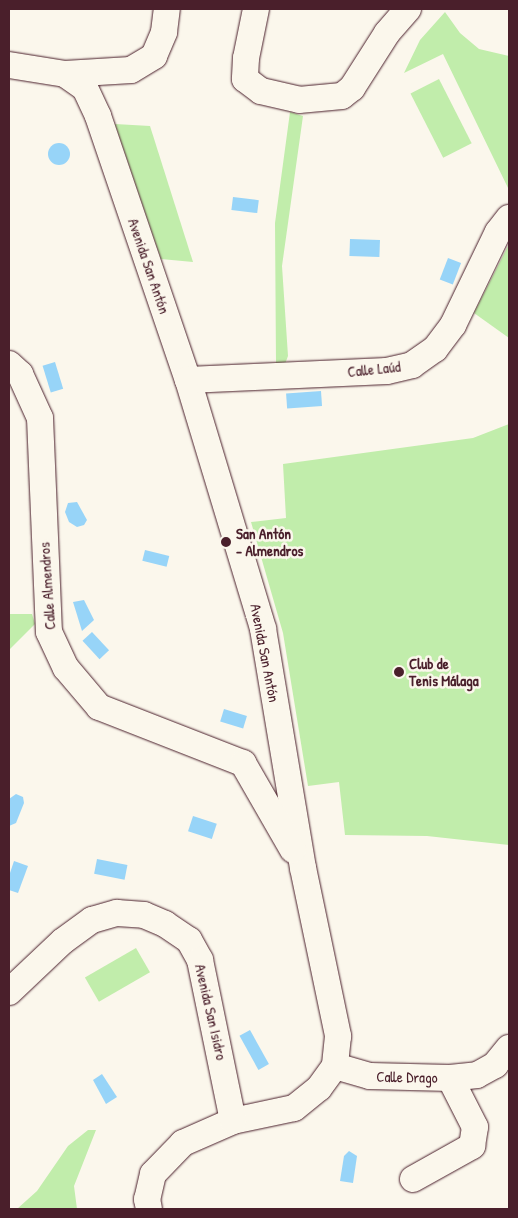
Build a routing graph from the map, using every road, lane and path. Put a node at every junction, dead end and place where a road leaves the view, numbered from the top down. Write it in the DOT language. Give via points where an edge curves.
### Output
graph roads {
  1 [pos="167,9"];
  2 [pos="256,9"];
  3 [pos="408,9"];
  4 [pos="9,64"];
  5 [pos="65,74"];
  6 [pos="509,218"];
  7 [pos="9,364"];
  8 [pos="188,380"];
  9 [pos="303,868"];
  10 [pos="9,992"];
  11 [pos="509,1048"];
  12 [pos="335,1066"];
  13 [pos="450,1078"];
  14 [pos="233,1122"];
  15 [pos="413,1179"];
  16 [pos="149,1209"];
  1 -- 5 [label="street" via="164,32 154,56 131,70"];
  2 -- 3 [label="street" via="246,58 246,79 261,91 299,100 342,96 352,88 387,33"];
  4 -- 5 [label="street, Avenida San Antón"];
  5 -- 8 [label="street, Avenida San Antón" via="84,88 98,116"];
  6 -- 8 [label="street, Calle Laúd" via="498,232 453,324 435,349 412,365 387,371"];
  7 -- 9 [label="street, Calle Almendros" via="20,374 40,418 49,632 66,668 99,707 243,763 261,789"];
  8 -- 9 [label="street, Avenida San Antón" via="263,629"];
  9 -- 12 [label="street, Avenida San Antón" via="338,1036"];
  10 -- 14 [label="street, Avenida San Isidro" via="63,941 92,920 117,914 144,915 165,924 189,940 200,960"];
  11 -- 13 [label="street, Calle Drago" via="494,1065 476,1074"];
  12 -- 13 [label="street, Calle Drago" via="370,1076"];
  12 -- 14 [label="street" via="319,1088 294,1108"];
  13 -- 15 [label="street, Calle Drago" via="475,1127 472,1146"];
  14 -- 16 [label="street" via="183,1143 153,1174 147,1199"];
}
